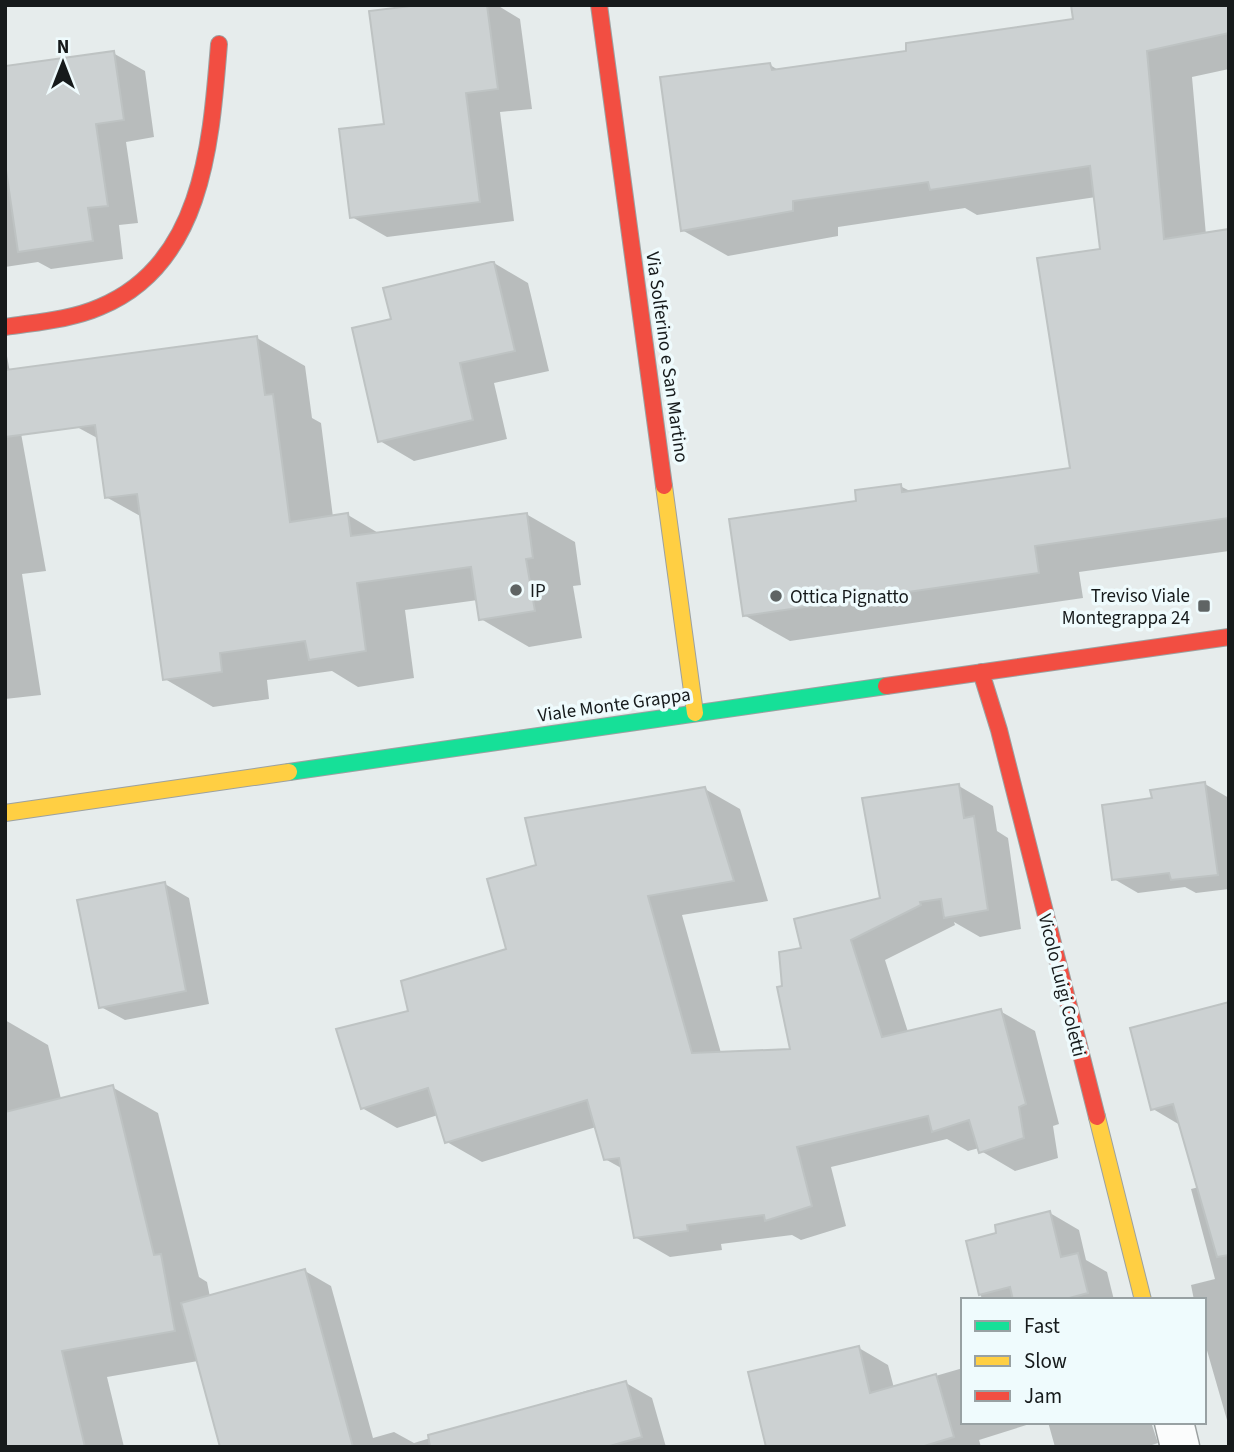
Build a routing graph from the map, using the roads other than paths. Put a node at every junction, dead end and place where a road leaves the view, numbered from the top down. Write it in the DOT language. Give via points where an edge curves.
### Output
graph roads {
  1 [pos="599,5"];
  2 [pos="219,44"];
  3 [pos="5,327"];
  4 [pos="1229,637"];
  5 [pos="981,672"];
  6 [pos="695,713"];
  7 [pos="5,813"];
  8 [pos="1142,1298"];
  9 [pos="1174,1424"];
  10 [pos="1180,1447"];
  1 -- 6 [label="street, Via Solferino e San Martino"];
  2 -- 3 [label="street" via="210,148 196,202 174,246 147,278 114,301 70,317"];
  4 -- 5 [label="street, Viale Monte Grappa"];
  5 -- 6 [label="street, Viale Monte Grappa"];
  5 -- 8 [label="street, Vicolo Luigi Coletti"];
  6 -- 7 [label="street, Viale Monte Grappa"];
  9 -- 10 [label="street"];
}
